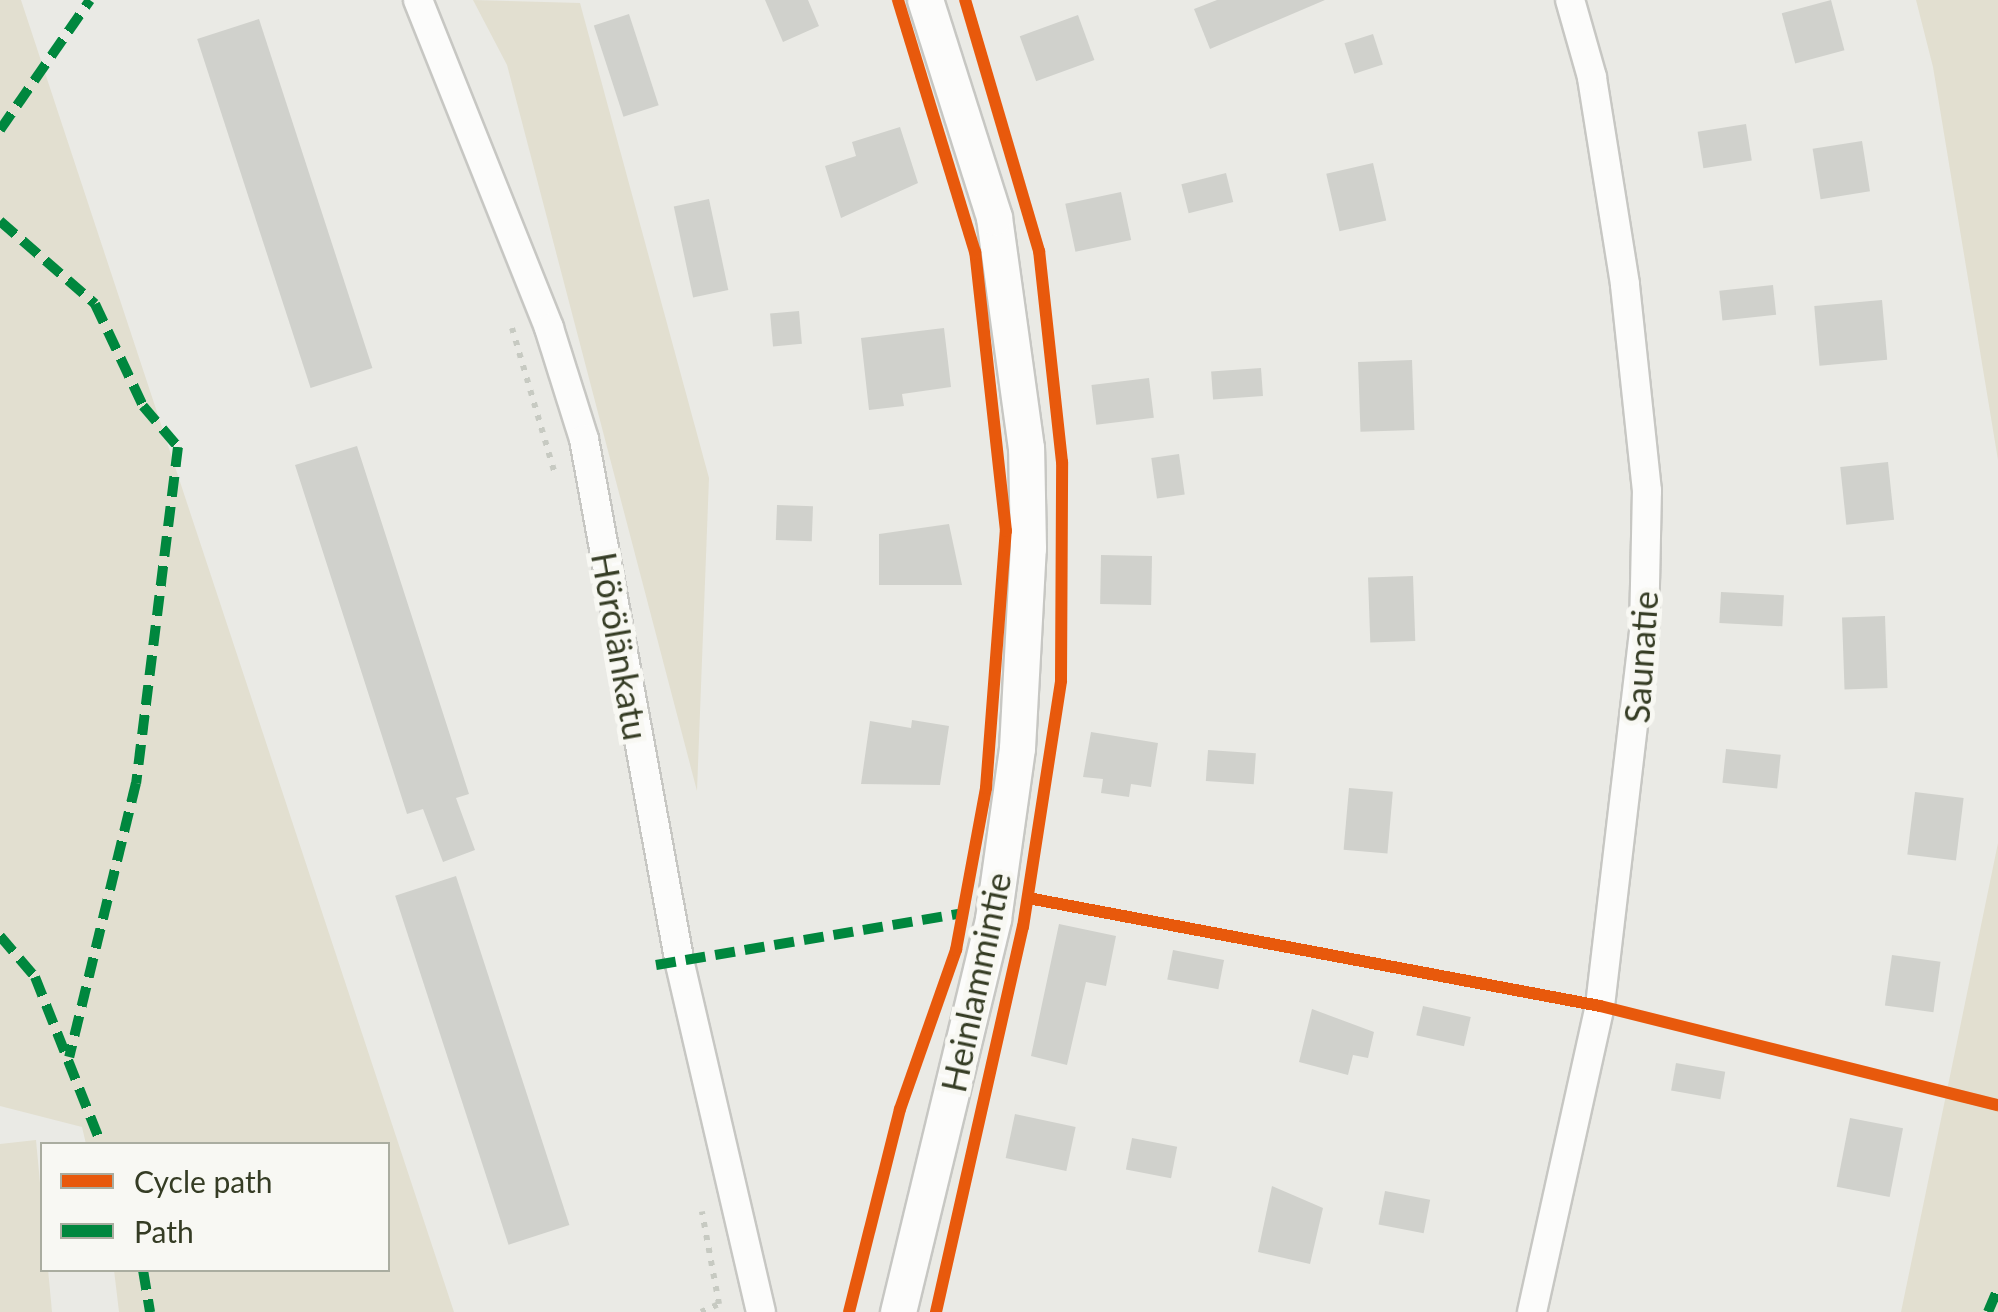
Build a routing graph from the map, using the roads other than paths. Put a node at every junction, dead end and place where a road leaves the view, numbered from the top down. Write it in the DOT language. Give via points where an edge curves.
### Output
graph roads {
  1 [pos="418,0"];
  2 [pos="924,0"];
  3 [pos="1570,0"];
  4 [pos="761,1310"];
  5 [pos="898,1312"];
  6 [pos="1532,1312"];
  1 -- 4 [label="street, Hörölänkatu" via="550,328 584,439 680,964"];
  2 -- 5 [label="street, Heinlammintie" via="994,217 1026,448 1028,548 1017,748 993,920"];
  3 -- 6 [label="street, Saunatie" via="1592,77 1625,284 1647,491 1644,632 1600,1006"];
}
